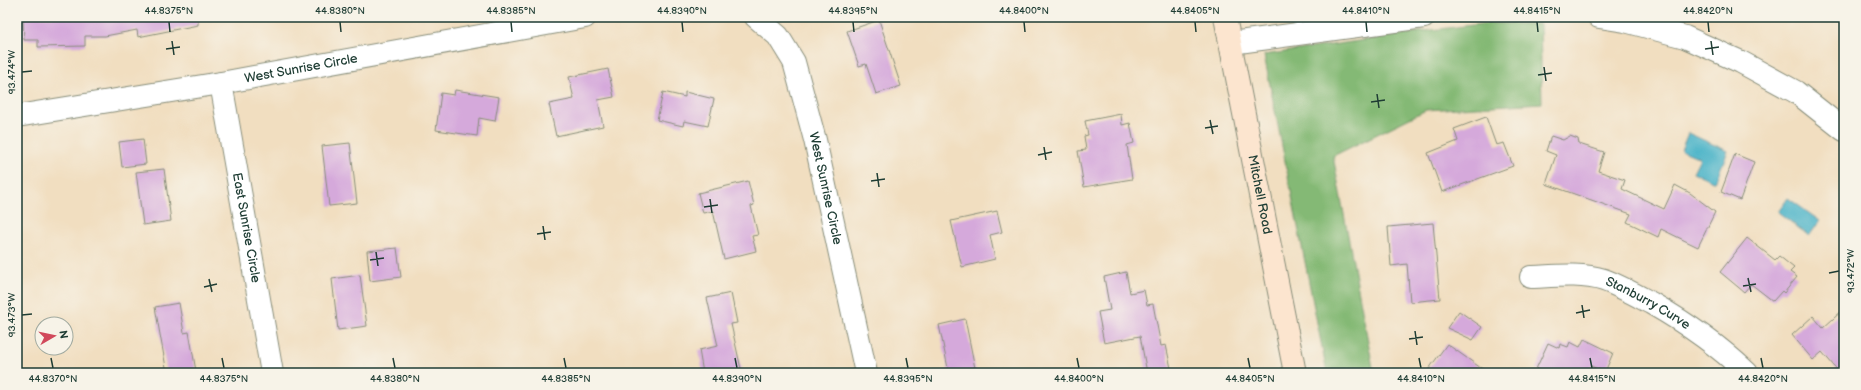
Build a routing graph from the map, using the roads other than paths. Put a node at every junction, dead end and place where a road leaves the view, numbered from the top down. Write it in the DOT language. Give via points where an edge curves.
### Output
graph roads {
  1 [pos="585,17"];
  2 [pos="756,17"];
  3 [pos="1225,17"];
  4 [pos="1424,17"];
  5 [pos="1598,17"];
  6 [pos="1231,43"];
  7 [pos="221,83"];
  8 [pos="17,116"];
  9 [pos="1844,130"];
  10 [pos="1531,277"];
  11 [pos="272,373"];
  12 [pos="866,373"];
  13 [pos="1296,373"];
  14 [pos="1747,373"];
  1 -- 7 [label="street, West Sunrise Circle"];
  2 -- 12 [label="street, West Sunrise Circle" via="778,36 794,62 816,140"];
  3 -- 6 [label="main road, Mitchell Road"];
  4 -- 6 [label="street"];
  5 -- 9 [label="street" via="1625,21 1685,37 1741,62 1796,92"];
  6 -- 13 [label="main road, Mitchell Road"];
  7 -- 8 [label="street, West Sunrise Circle"];
  7 -- 11 [label="street, East Sunrise Circle"];
  10 -- 14 [label="street, Stanburry Curve" via="1568,275 1604,280 1637,295 1686,323 1732,358"];
}
